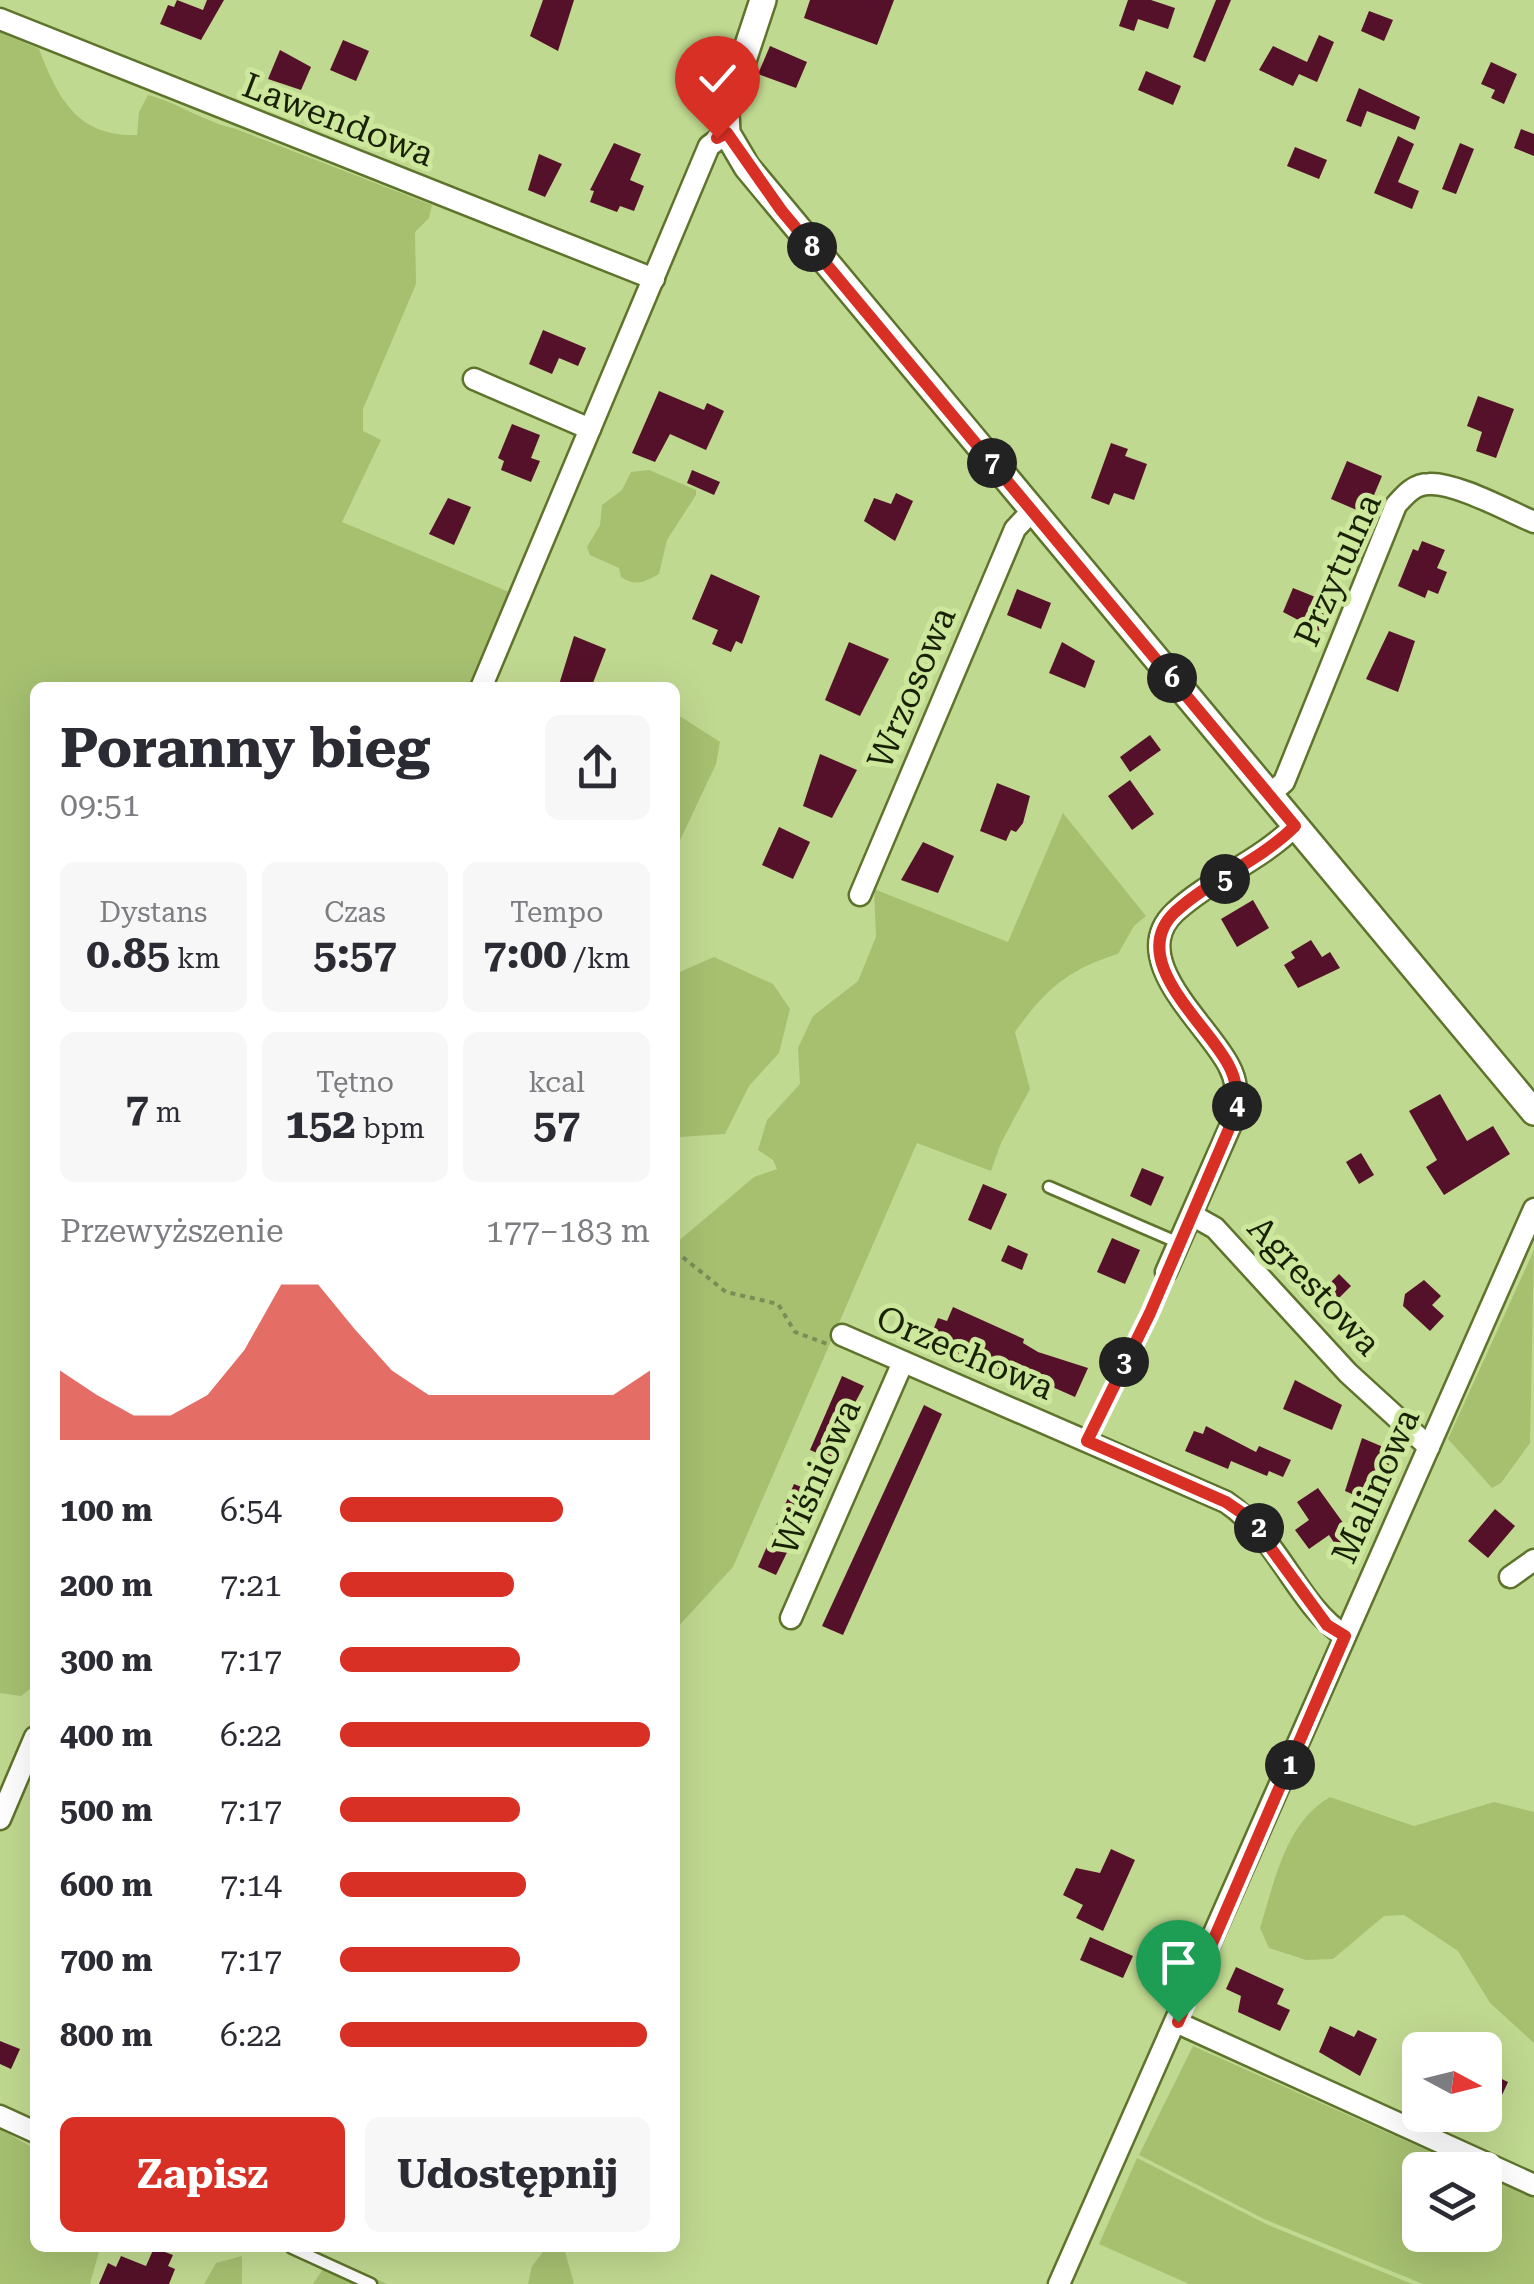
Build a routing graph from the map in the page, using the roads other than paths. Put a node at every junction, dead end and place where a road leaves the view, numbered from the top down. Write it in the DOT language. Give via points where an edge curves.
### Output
graph roads {
  1 [pos="764,0"];
  2 [pos="0,19"];
  3 [pos="727,133"];
  4 [pos="654,279"];
  5 [pos="474,379"];
  6 [pos="590,429"];
  7 [pos="1032,511"];
  8 [pos="1534,522"];
  9 [pos="484,682"];
  10 [pos="1269,795"];
  11 [pos="1295,826"];
  12 [pos="860,895"];
  13 [pos="1534,1112"];
  14 [pos="1049,1187"];
  15 [pos="1534,1209"];
  16 [pos="1192,1215"];
  17 [pos="1179,1244"];
  18 [pos="1166,1272"];
  19 [pos="842,1335"];
  20 [pos="903,1362"];
  21 [pos="1429,1446"];
  22 [pos="1534,1560"];
  23 [pos="1510,1577"];
  24 [pos="791,1618"];
  25 [pos="1345,1636"];
  26 [pos="30,1749"];
  27 [pos="0,1819"];
  28 [pos="1178,2022"];
  29 [pos="0,2116"];
  30 [pos="30,2130"];
  31 [pos="1534,2185"];
  32 [pos="301,2252"];
  33 [pos="372,2284"];
  34 [pos="1058,2284"];
  1 -- 3 [label="street" via="731,91"];
  2 -- 4 [label="street, Lawendowa"];
  3 -- 4 [label="street" via="709,146"];
  3 -- 7 [label="street" via="758,182"];
  4 -- 6 [label="street"];
  5 -- 6 [label="street"];
  6 -- 9 [label="street"];
  7 -- 10 [label="street"];
  7 -- 12 [label="street, Wrzosowa" via="1015,529"];
  8 -- 10 [label="street, Przytulna" via="1450,488 1428,484 1410,490 1396,505 1284,782"];
  10 -- 11 [label="street"];
  11 -- 13 [label="street"];
  11 -- 16 [label="street" via="1174,913 1160,936 1160,960 1171,983 1237,1086 1237,1110"];
  14 -- 17 [label="lane"];
  15 -- 21 [label="street, Malinowa"];
  16 -- 17 [label="street"];
  16 -- 21 [label="street, Agrestowa" via="1215,1228 1348,1373"];
  17 -- 18 [label="street"];
  19 -- 20 [label="street, Orzechowa"];
  20 -- 24 [label="street, Wiśniowa"];
  20 -- 25 [label="street, Orzechowa" via="1226,1502 1248,1517 1327,1625"];
  21 -- 25 [label="street, Malinowa"];
  22 -- 23 [label="street"];
  25 -- 28 [label="street, Malinowa"];
  26 -- 27 [label="street"];
  28 -- 31 [label="street"];
  28 -- 34 [label="street, Malinowa"];
  29 -- 30 [label="street"];
  32 -- 33 [label="lane"];
}
